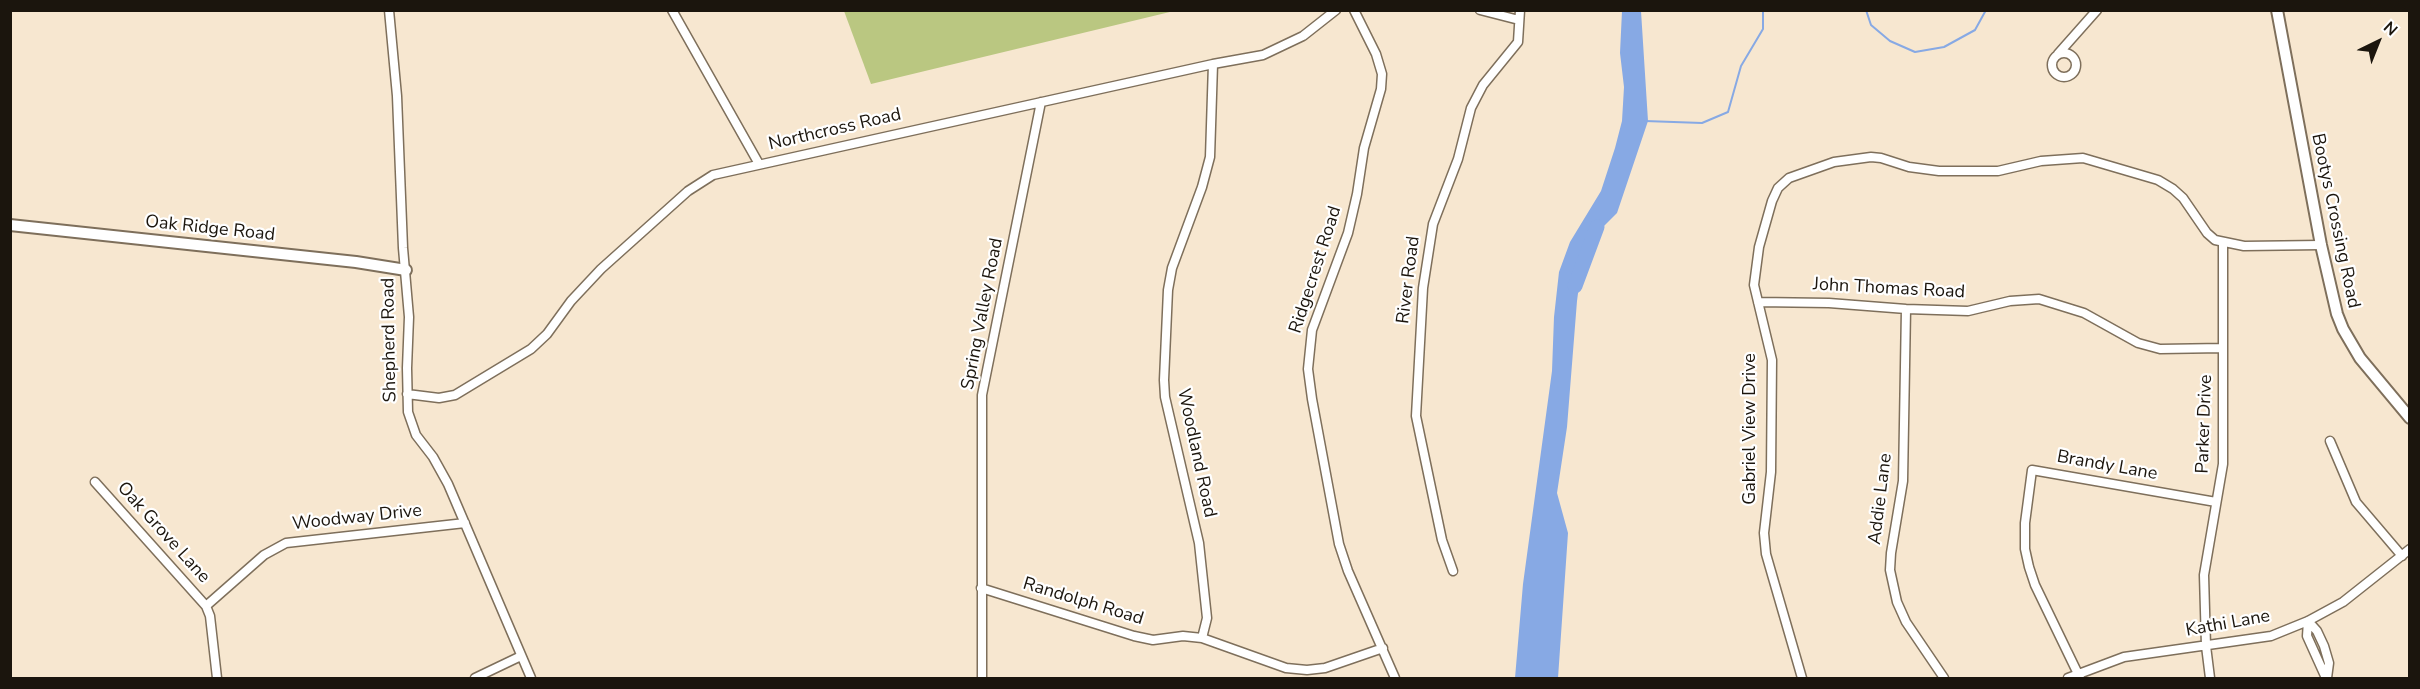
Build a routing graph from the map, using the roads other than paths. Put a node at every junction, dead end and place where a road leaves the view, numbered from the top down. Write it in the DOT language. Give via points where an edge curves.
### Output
graph roads {
  1 [pos="389,10"];
  2 [pos="672,10"];
  3 [pos="1336,10"];
  4 [pos="1354,10"];
  5 [pos="1480,10"];
  6 [pos="1520,10"];
  7 [pos="2097,10"];
  8 [pos="2277,10"];
  9 [pos="1519,20"];
  10 [pos="2058,54"];
  11 [pos="1213,64"];
  12 [pos="1041,102"];
  13 [pos="759,164"];
  14 [pos="10,225"];
  15 [pos="2223,242"];
  16 [pos="2321,245"];
  17 [pos="406,270"];
  18 [pos="1758,302"];
  19 [pos="1906,309"];
  20 [pos="2223,348"];
  21 [pos="407,394"];
  22 [pos="2409,418"];
  23 [pos="2330,441"];
  24 [pos="95,482"];
  25 [pos="2216,502"];
  26 [pos="465,523"];
  27 [pos="2409,549"];
  28 [pos="2402,555"];
  29 [pos="1453,571"];
  30 [pos="981,588"];
  31 [pos="206,606"];
  32 [pos="2308,621"];
  33 [pos="1203,638"];
  34 [pos="2206,646"];
  35 [pos="1383,648"];
  36 [pos="521,656"];
  37 [pos="2079,676"];
  38 [pos="217,678"];
  39 [pos="475,678"];
  40 [pos="531,678"];
  41 [pos="982,678"];
  42 [pos="1395,678"];
  43 [pos="1802,678"];
  44 [pos="1944,678"];
  45 [pos="2068,678"];
  46 [pos="2210,678"];
  47 [pos="2326,678"];
  1 -- 17 [label="street, Shepherd Road"];
  2 -- 13 [label="street"];
  3 -- 11 [label="street, Northcross Road" via="1280,49"];
  4 -- 35 [label="street, Ridgecrest Road" via="1376,54 1382,74 1381,89 1364,148 1348,233 1310,338 1308,369 1339,544"];
  5 -- 9 [label="street"];
  6 -- 9 [label="street, River Road"];
  7 -- 10 [label="street"];
  8 -- 16 [label="street, Bootys Crossing Road"];
  9 -- 29 [label="street, River Road" via="1518,42 1483,85 1471,108 1458,159 1433,224 1423,288 1416,416 1442,540"];
  11 -- 12 [label="street, Northcross Road"];
  11 -- 33 [label="street, Woodland Road" via="1210,157 1172,268 1164,380 1199,543 1207,618"];
  12 -- 13 [label="street, Northcross Road"];
  12 -- 30 [label="street, Spring Valley Road" via="982,395"];
  13 -- 21 [label="street, Northcross Road" via="712,176 688,191 593,276 542,339 519,357 455,395 439,398"];
  14 -- 17 [label="street, Oak Ridge Road"];
  15 -- 16 [label="street" via="2244,246"];
  15 -- 18 [label="street, Gabriel View Drive" via="2207,233 2174,189 2158,180 2083,158 1982,171 1939,171 1881,158 1857,159 1796,175 1778,188 1756,263 1754,285"];
  15 -- 20 [label="street, Parker Drive"];
  16 -- 22 [label="street, Bootys Crossing Road" via="2343,329 2360,358"];
  17 -- 21 [label="street, Shepherd Road"];
  18 -- 19 [label="street, John Thomas Road"];
  18 -- 43 [label="street, Gabriel View Drive" via="1772,360 1766,554"];
  19 -- 20 [label="street, John Thomas Road" via="1968,311 2039,299 2084,313 2138,343 2160,349"];
  19 -- 44 [label="street, Addie Lane" via="1903,481 1890,570 1906,622"];
  20 -- 25 [label="street, Parker Drive" via="2223,464"];
  21 -- 26 [label="street, Shepherd Road" via="411,424 441,470"];
  23 -- 28 [label="street" via="2356,502"];
  24 -- 31 [label="street, Oak Grove Lane"];
  25 -- 34 [label="street, Parker Drive" via="2204,575"];
  25 -- 37 [label="street, Brandy Lane" via="2032,470 2025,523 2029,567"];
  26 -- 31 [label="street, Woodway Drive" via="286,543 264,555"];
  26 -- 36 [label="street, Shepherd Road"];
  27 -- 28 [label="street, Kathi Lane"];
  28 -- 32 [label="street, Kathi Lane" via="2343,602"];
  30 -- 33 [label="street, Randolph Road" via="1134,636"];
  30 -- 41 [label="street, Spring Valley Road"];
  31 -- 38 [label="street"];
  32 -- 34 [label="street, Kathi Lane" via="2271,636"];
  32 -- 47 [label="street" via="2318,631 2324,646 2329,663"];
  33 -- 35 [label="street, Randolph Road" via="1286,668 1307,670 1325,668"];
  34 -- 37 [label="street, Kathi Lane" via="2124,657"];
  34 -- 46 [label="street, Parker Drive"];
  35 -- 42 [label="street, Ridgecrest Road"];
  36 -- 39 [label="street"];
  36 -- 40 [label="street, Shepherd Road"];
  37 -- 45 [label="street, Kathi Lane"];
}
